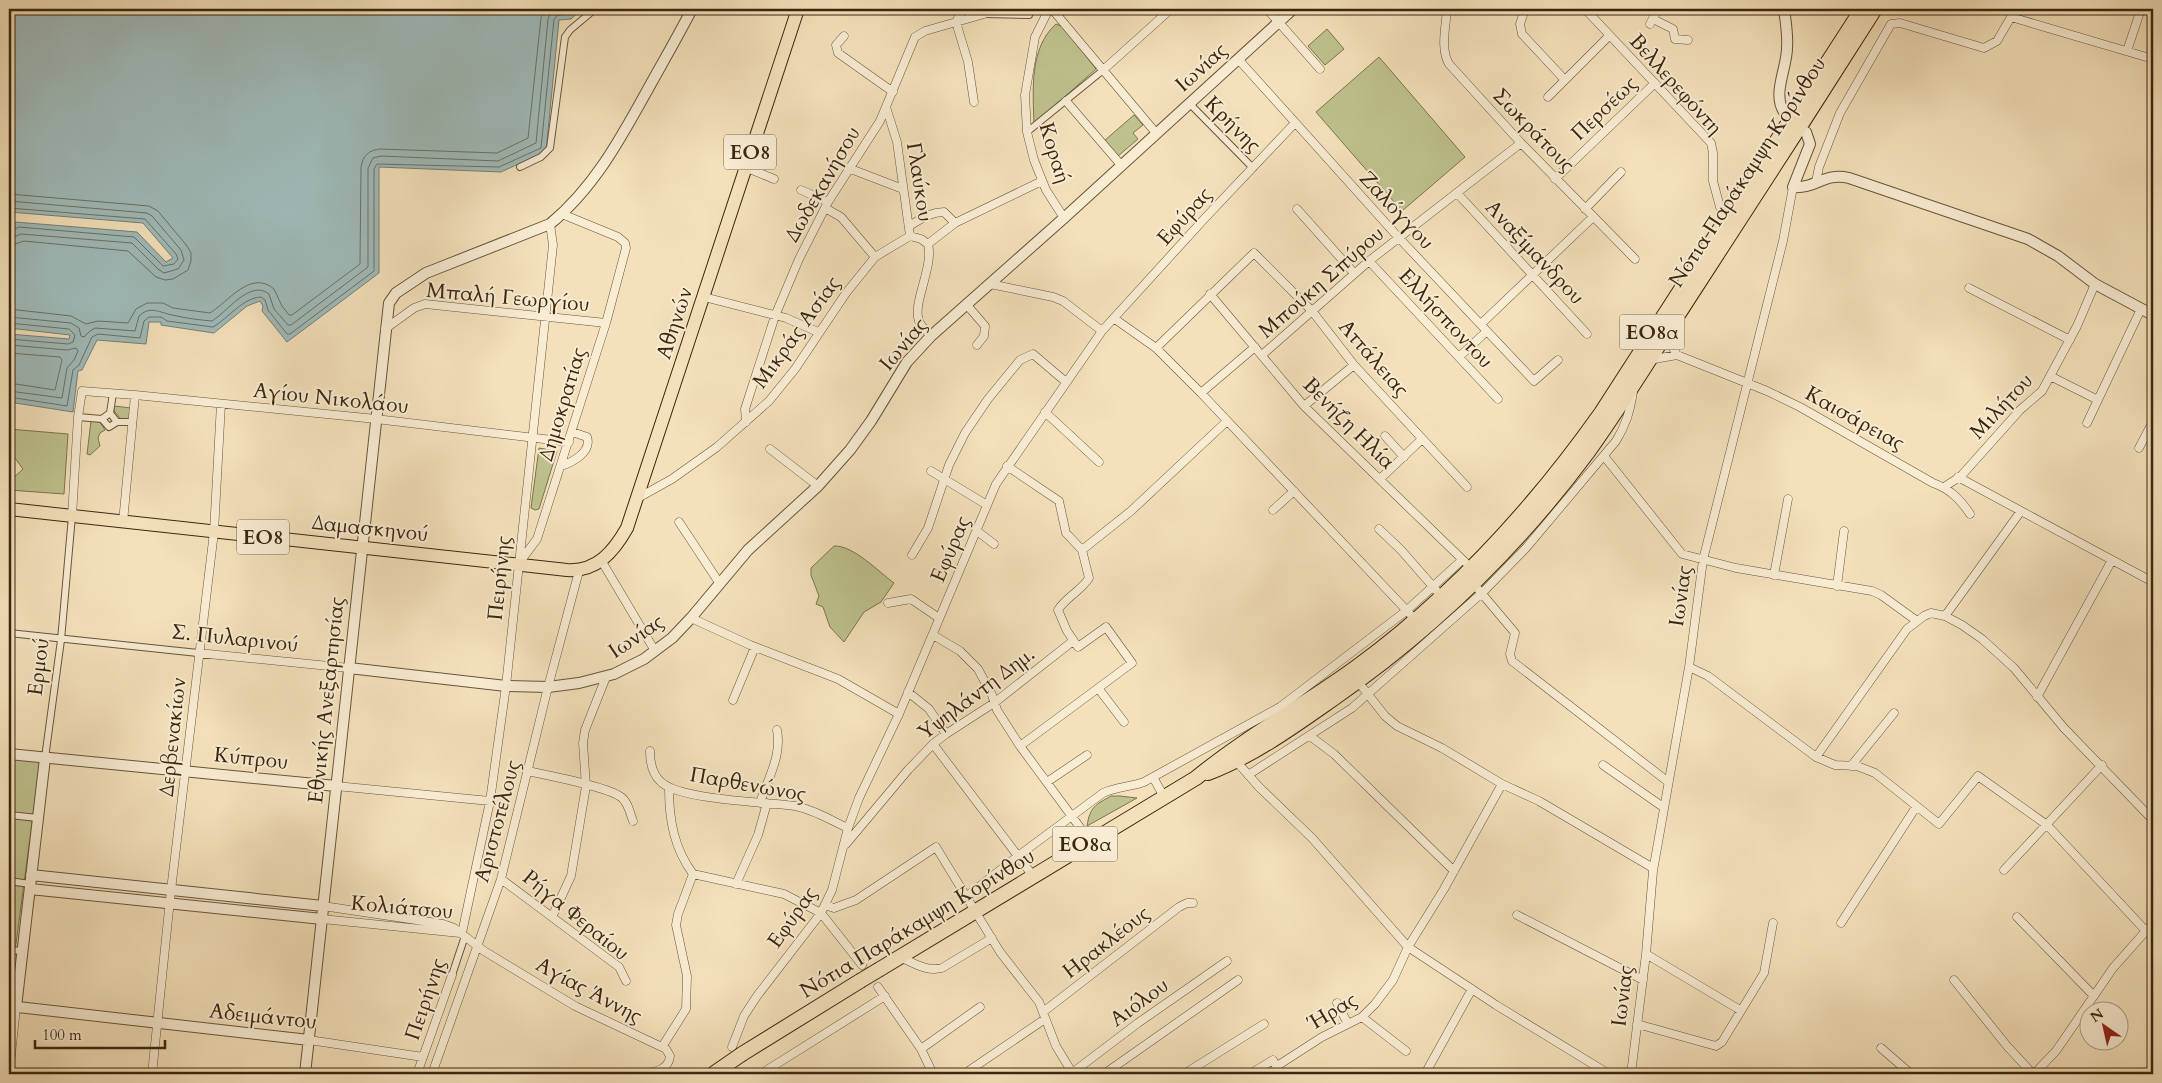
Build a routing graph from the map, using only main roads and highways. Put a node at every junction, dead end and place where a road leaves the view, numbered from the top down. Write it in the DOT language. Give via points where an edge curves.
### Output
graph roads {
  1 [pos="798,9"];
  2 [pos="1862,9"];
  3 [pos="1875,9"];
  4 [pos="9,509"];
  5 [pos="579,571"];
  6 [pos="1420,624"];
  7 [pos="1196,778"];
  8 [pos="713,1074"];
  1 -- 5 [label="main road, Αθηνών / ΕΟ8" via="627,528 618,544 602,560"];
  2 -- 6 [label="highway, Νότια Παράκαμψη Κορίνθου / ΕΟ8α" via="1582,438 1504,535 1438,592"];
  3 -- 6 [label="highway, Νότια Παράκαμψη Κορίνθου / ΕΟ8α" via="1567,490 1512,544 1478,588"];
  4 -- 5 [label="main road, Δαμασκηνού / ΕΟ8"];
  6 -- 7 [label="highway, Νότια Παράκαμψη Κορίνθου / ΕΟ8α" via="1282,711"];
  6 -- 7 [label="highway, Νότια Παράκαμψη Κορίνθου / ΕΟ8α" via="1344,691 1237,762"];
  7 -- 8 [label="highway, Νότια Παράκαμψη Κορίνθου / ΕΟ8α, bridge" via="860,981 737,1051"];
}
